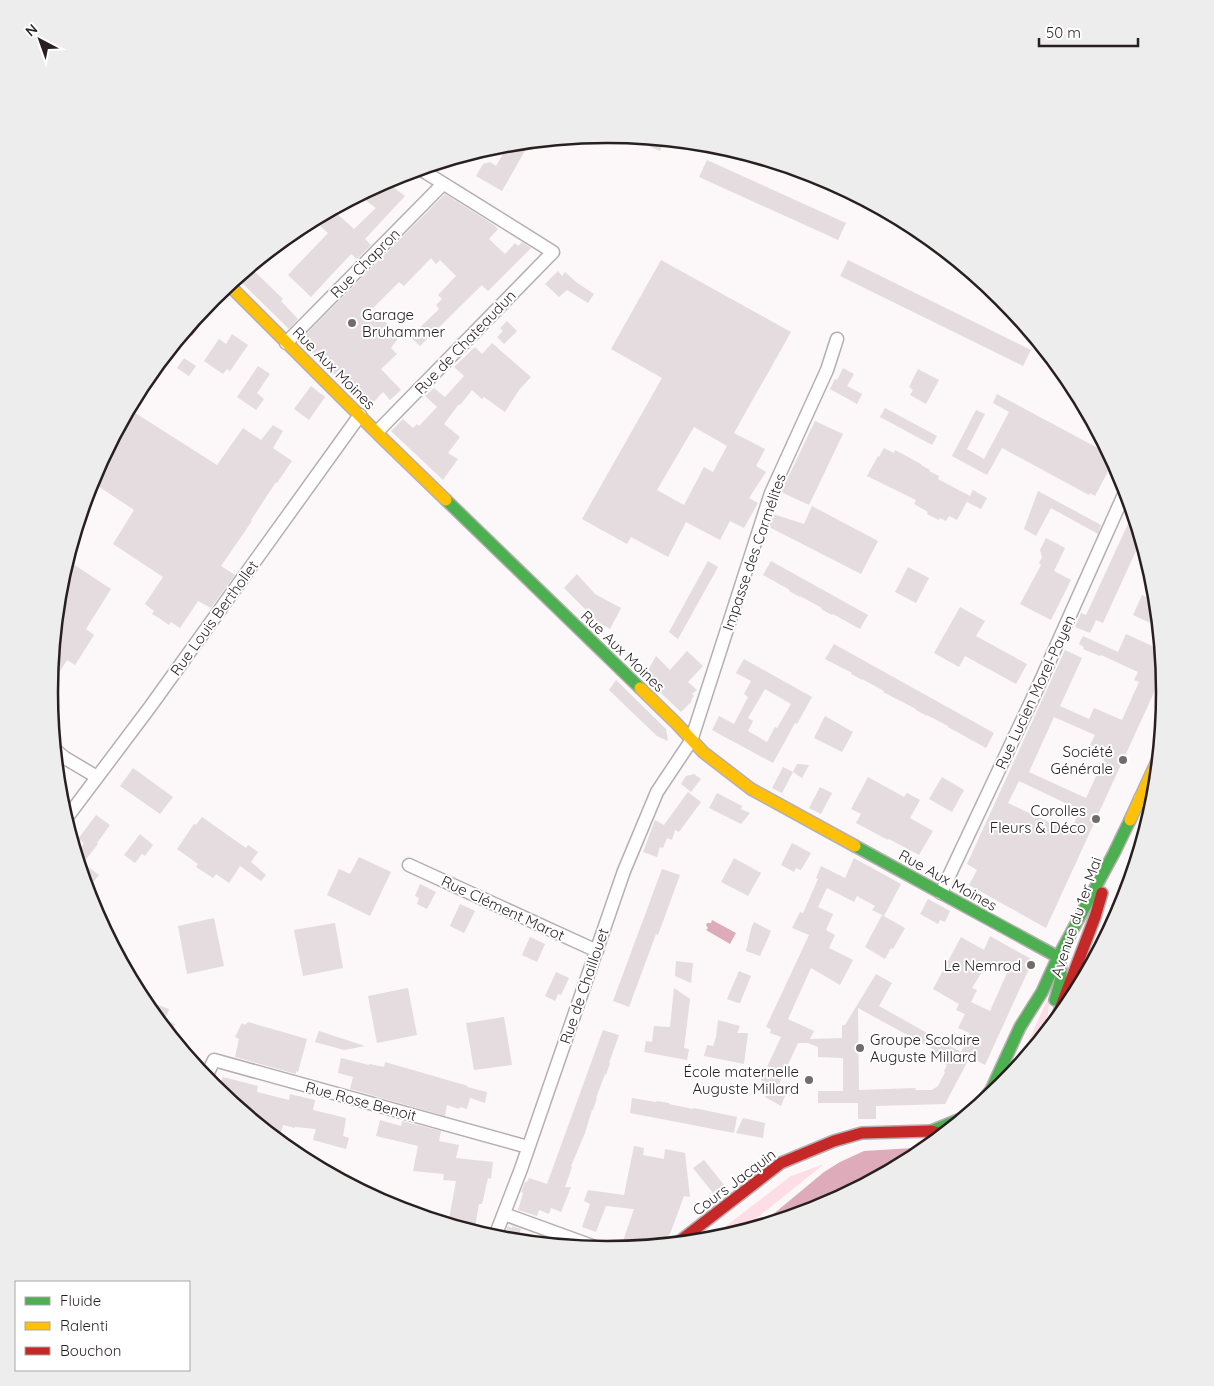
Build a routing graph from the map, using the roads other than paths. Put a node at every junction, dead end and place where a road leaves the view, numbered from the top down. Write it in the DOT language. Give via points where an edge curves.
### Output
graph roads {
  1 [pos="428,174"];
  2 [pos="443,184"];
  3 [pos="234,290"];
  4 [pos="836,339"];
  5 [pos="286,343"];
  6 [pos="360,415"];
  7 [pos="377,432"];
  8 [pos="1121,500"];
  9 [pos="691,741"];
  10 [pos="61,755"];
  11 [pos="97,777"];
  12 [pos="1150,777"];
  13 [pos="1140,799"];
  14 [pos="1146,801"];
  15 [pos="71,812"];
  16 [pos="1114,853"];
  17 [pos="409,865"];
  18 [pos="941,893"];
  19 [pos="597,951"];
  20 [pos="1058,957"];
  21 [pos="1042,992"];
  22 [pos="1064,998"];
  23 [pos="1053,1014"];
  24 [pos="1012,1064"];
  25 [pos="209,1071"];
  26 [pos="994,1084"];
  27 [pos="947,1125"];
  28 [pos="931,1131"];
  29 [pos="937,1133"];
  30 [pos="528,1147"];
  31 [pos="504,1214"];
  32 [pos="497,1231"];
  33 [pos="685,1237"];
  34 [pos="579,1241"];
  1 -- 2 [label="street"];
  2 -- 5 [label="street, Rue Chapron"];
  2 -- 7 [label="street, Rue de Chateaudun" via="553,252"];
  3 -- 5 [label="street, Rue Aux Moines"];
  4 -- 9 [label="street, Impasse des Carmélites" via="827,370 771,493"];
  5 -- 6 [label="street, Rue Aux Moines"];
  6 -- 7 [label="street, Rue Aux Moines"];
  6 -- 11 [label="street, Rue Louis Berthollet" via="153,710"];
  7 -- 9 [label="street, Rue Aux Moines"];
  8 -- 18 [label="street, Rue Lucien Morel-Payen"];
  9 -- 18 [label="street, Rue Aux Moines" via="752,789"];
  9 -- 19 [label="street, Rue de Chaillouet" via="657,792 624,871"];
  10 -- 11 [label="street"];
  11 -- 15 [label="street, Rue Louis Berthollet"];
  12 -- 13 [label="street, Avenue du 1er Mai"];
  13 -- 14 [label="street"];
  13 -- 16 [label="street, Avenue du 1er Mai"];
  16 -- 20 [label="street, Avenue du 1er Mai"];
  16 -- 22 [label="street, Avenue du 1er Mai" via="1095,917"];
  17 -- 19 [label="street, Rue Clément Marot"];
  18 -- 20 [label="street, Rue Aux Moines"];
  19 -- 30 [label="street, Rue de Chaillouet"];
  20 -- 21 [label="street, Avenue du 1er Mai"];
  20 -- 23 [label="street, Avenue du 1er Mai" via="1062,978"];
  21 -- 24 [label="street, Avenue du 1er Mai"];
  21 -- 26 [label="street, Avenue du 1er Mai" via="1020,1027"];
  25 -- 30 [label="street, Rue Rose Benoit" via="214,1060"];
  27 -- 28 [label="street, Cours Jacquin"];
  28 -- 29 [label="street, Cours Jacquin"];
  28 -- 33 [label="street, Cours Jacquin" via="862,1133 801,1154 781,1163"];
  30 -- 31 [label="street, Rue de Chaillouet"];
  31 -- 32 [label="street, Rue de Chaillouet"];
  31 -- 34 [label="street"];
}
